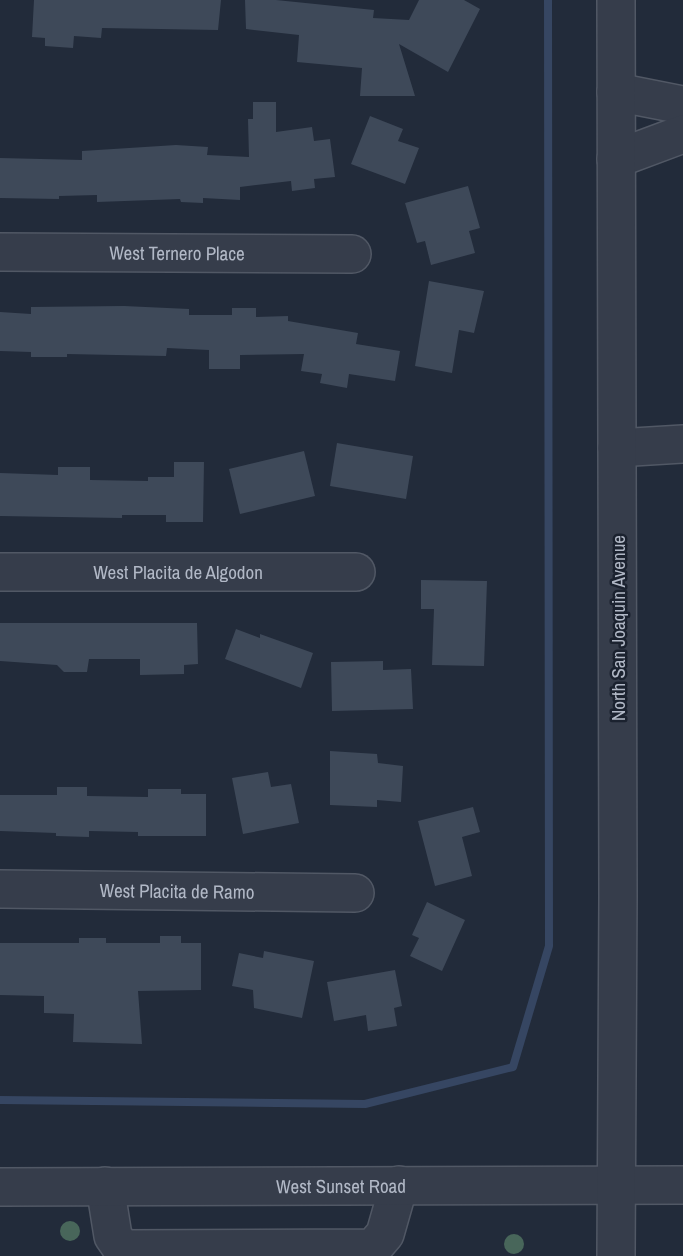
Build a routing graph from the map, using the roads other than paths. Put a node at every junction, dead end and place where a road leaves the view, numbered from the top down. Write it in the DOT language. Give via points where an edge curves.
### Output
graph roads {
  1 [pos="616,0"];
  2 [pos="616,92"];
  3 [pos="683,105"];
  4 [pos="683,134"];
  5 [pos="616,159"];
  6 [pos="0,252"];
  7 [pos="352,254"];
  8 [pos="683,444"];
  9 [pos="617,448"];
  10 [pos="0,572"];
  11 [pos="356,572"];
  12 [pos="0,889"];
  13 [pos="355,893"];
  14 [pos="617,1184"];
  15 [pos="400,1185"];
  16 [pos="683,1185"];
  17 [pos="0,1186"];
  18 [pos="105,1186"];
  19 [pos="616,1256"];
  1 -- 2 [label="street, North San Joaquin Avenue"];
  2 -- 3 [label="street"];
  2 -- 5 [label="street, North San Joaquin Avenue"];
  4 -- 5 [label="street"];
  5 -- 9 [label="street, North San Joaquin Avenue"];
  6 -- 7 [label="street, West Ternero Place"];
  8 -- 9 [label="street"];
  9 -- 14 [label="street, North San Joaquin Avenue"];
  10 -- 11 [label="street, West Placita de Algodon"];
  12 -- 13 [label="street, West Placita de Ramo"];
  14 -- 15 [label="street, West Sunset Road"];
  14 -- 16 [label="street, West Sunset Road"];
  14 -- 19 [label="street, North San Joaquin Avenue"];
  15 -- 18 [label="street, West Sunset Road"];
  15 -- 18 [label="street" via="385,1234 373,1248 122,1249 113,1236"];
  17 -- 18 [label="street, West Sunset Road"];
}
